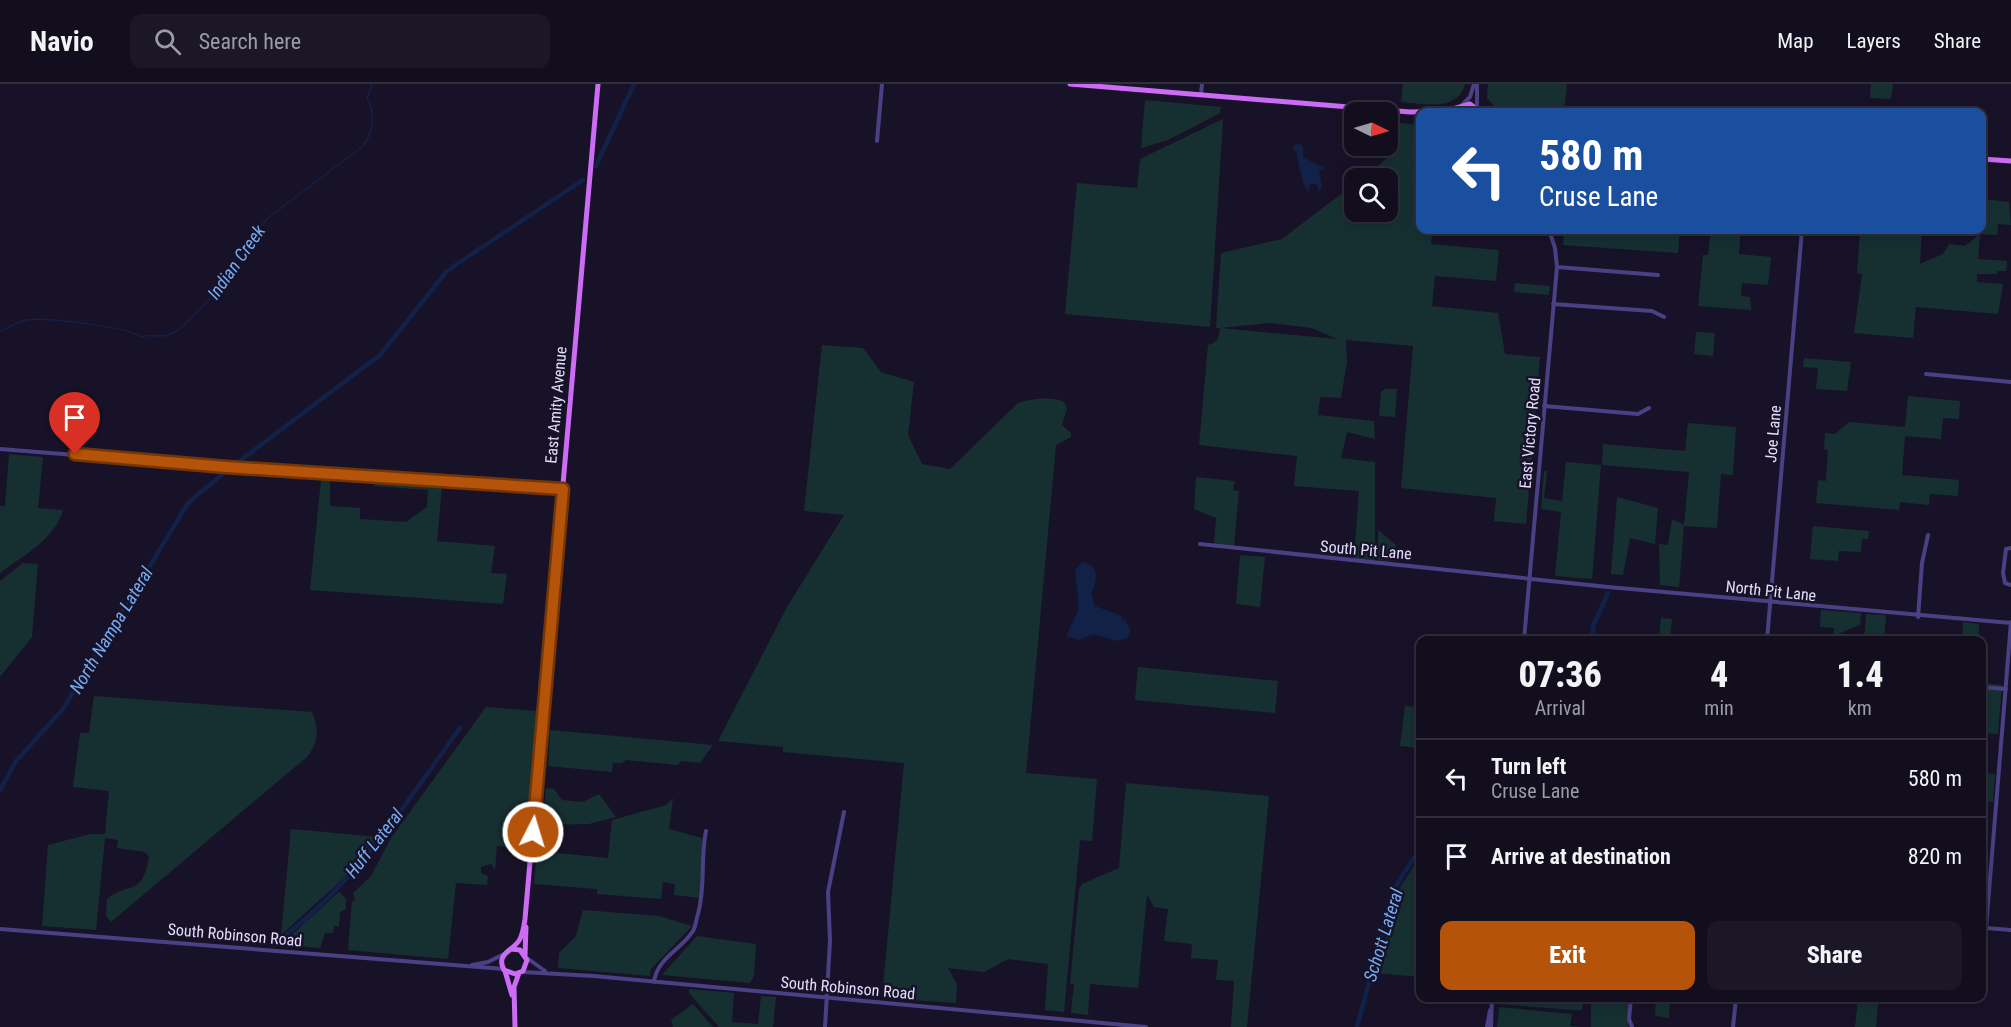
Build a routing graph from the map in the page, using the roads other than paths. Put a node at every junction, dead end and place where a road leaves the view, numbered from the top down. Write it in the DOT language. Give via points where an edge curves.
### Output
graph roads {
  1 [pos="596,84"];
  2 [pos="882,84"];
  3 [pos="1070,84"];
  4 [pos="1202,84"];
  5 [pos="1475,84"];
  6 [pos="1108,86"];
  7 [pos="1201,96"];
  8 [pos="1459,108"];
  9 [pos="1476,108"];
  10 [pos="1479,108"];
  11 [pos="1410,112"];
  12 [pos="1416,112"];
  13 [pos="1416,114"];
  14 [pos="877,141"];
  15 [pos="1986,159"];
  16 [pos="2011,161"];
  17 [pos="1550,234"];
  18 [pos="1802,234"];
  19 [pos="1557,267"];
  20 [pos="1658,275"];
  21 [pos="1553,304"];
  22 [pos="1664,317"];
  23 [pos="1926,374"];
  24 [pos="2011,382"];
  25 [pos="1544,406"];
  26 [pos="1649,408"];
  27 [pos="0,449"];
  28 [pos="563,489"];
  29 [pos="1928,535"];
  30 [pos="1200,544"];
  31 [pos="2011,548"];
  32 [pos="1530,578"];
  33 [pos="2011,585"];
  34 [pos="1770,603"];
  35 [pos="1918,617"];
  36 [pos="2011,622"];
  37 [pos="1524,636"];
  38 [pos="1767,636"];
  39 [pos="1986,687"];
  40 [pos="2006,689"];
  41 [pos="844,812"];
  42 [pos="706,831"];
  43 [pos="525,919"];
  44 [pos="0,928"];
  45 [pos="2011,930"];
  46 [pos="511,949"];
  47 [pos="504,954"];
  48 [pos="526,957"];
  49 [pos="468,966"];
  50 [pos="504,970"];
  51 [pos="520,972"];
  52 [pos="549,972"];
  53 [pos="654,982"];
  54 [pos="826,998"];
  55 [pos="1492,1002"];
  56 [pos="1631,1002"];
  57 [pos="1736,1002"];
  58 [pos="516,1008"];
  59 [pos="515,1027"];
  60 [pos="825,1027"];
  61 [pos="1146,1027"];
  62 [pos="1489,1027"];
  63 [pos="1632,1027"];
  64 [pos="1733,1027"];
  1 -- 28 [label="main road, East Amity Avenue"];
  2 -- 14 [label="street"];
  3 -- 6 [label="main road"];
  4 -- 7 [label="street"];
  5 -- 8 [label="street" via="1470,97"];
  5 -- 10 [label="street"];
  6 -- 7 [label="main road"];
  7 -- 11 [label="main road"];
  8 -- 9 [label="main road" via="1470,104"];
  11 -- 12 [label="main road"];
  11 -- 13 [label="main road"];
  15 -- 16 [label="main road"];
  17 -- 19 [label="street, East Victory Road"];
  18 -- 34 [label="street, Joe Lane"];
  19 -- 20 [label="street"];
  19 -- 21 [label="street, East Victory Road"];
  21 -- 22 [label="street" via="1652,311"];
  21 -- 25 [label="street, East Victory Road"];
  23 -- 24 [label="street"];
  25 -- 26 [label="street" via="1638,414"];
  25 -- 32 [label="street, East Victory Road"];
  27 -- 28 [label="street"];
  28 -- 43 [label="main road, East Amity Avenue"];
  29 -- 35 [label="street"];
  30 -- 32 [label="street, South Pit Lane"];
  31 -- 33 [label="street" via="2006,549 2003,573 2006,583"];
  32 -- 34 [label="street, North Pit Lane"];
  32 -- 37 [label="street, East Victory Road"];
  34 -- 35 [label="street, North Pit Lane"];
  34 -- 38 [label="street, Joe Lane"];
  35 -- 36 [label="street, North Pit Lane"];
  36 -- 40 [label="street"];
  39 -- 40 [label="street"];
  40 -- 45 [label="street" via="1986,928"];
  41 -- 54 [label="street" via="828,892"];
  42 -- 53 [label="street" via="702,855 704,891 695,926 659,966"];
  43 -- 46 [label="main road, East Amity Avenue" via="520,939"];
  43 -- 48 [label="main road, East Amity Avenue"];
  44 -- 49 [label="street, South Robinson Road"];
  46 -- 47 [label="main road"];
  46 -- 48 [label="main road" via="520,950"];
  47 -- 49 [label="street, South Robinson Road"];
  47 -- 50 [label="main road"];
  48 -- 51 [label="main road"];
  48 -- 52 [label="street, South Robinson Road"];
  49 -- 50 [label="street, South Robinson Road"];
  50 -- 51 [label="main road" via="511,974"];
  50 -- 58 [label="main road"];
  51 -- 52 [label="street, South Robinson Road"];
  51 -- 58 [label="main road" via="514,987"];
  52 -- 53 [label="street, South Robinson Road"];
  53 -- 54 [label="street, South Robinson Road"];
  54 -- 60 [label="street"];
  54 -- 61 [label="street, South Robinson Road"];
  55 -- 62 [label="street"];
  56 -- 63 [label="street"];
  57 -- 64 [label="street"];
  58 -- 59 [label="main road"];
}
